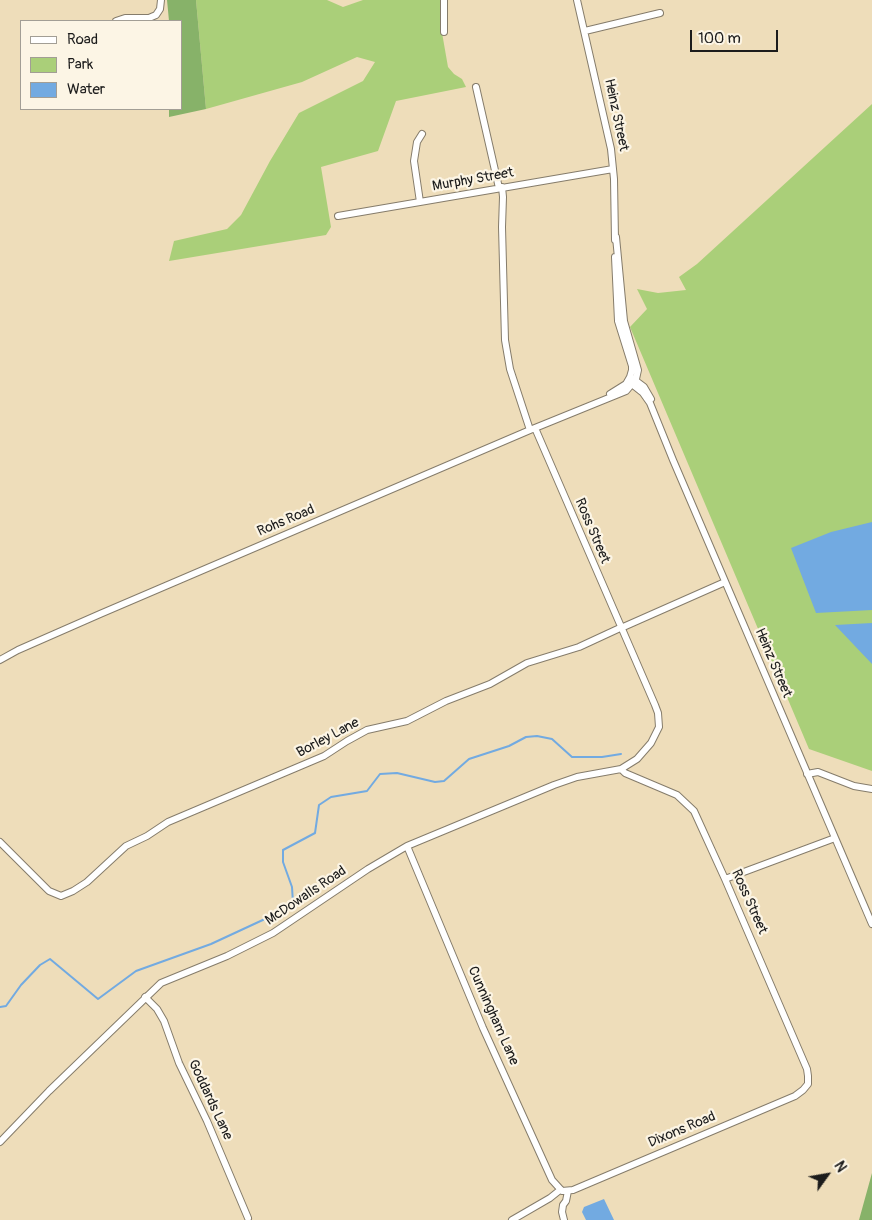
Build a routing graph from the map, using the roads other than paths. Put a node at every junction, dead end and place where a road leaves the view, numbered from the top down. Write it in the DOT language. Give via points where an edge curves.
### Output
graph roads {
  1 [pos="161,0"];
  2 [pos="444,0"];
  3 [pos="577,0"];
  4 [pos="660,13"];
  5 [pos="119,20"];
  6 [pos="585,31"];
  7 [pos="444,32"];
  8 [pos="476,87"];
  9 [pos="422,134"];
  10 [pos="613,169"];
  11 [pos="501,188"];
  12 [pos="420,202"];
  13 [pos="338,216"];
  14 [pos="632,380"];
  15 [pos="532,429"];
  16 [pos="725,582"];
  17 [pos="621,628"];
  18 [pos="0,660"];
  19 [pos="659,727"];
  20 [pos="621,769"];
  21 [pos="807,774"];
  22 [pos="872,789"];
  23 [pos="835,838"];
  24 [pos="0,842"];
  25 [pos="407,846"];
  26 [pos="725,879"];
  27 [pos="872,924"];
  28 [pos="145,997"];
  29 [pos="808,1084"];
  30 [pos="0,1142"];
  31 [pos="563,1191"];
  32 [pos="248,1218"];
  33 [pos="512,1220"];
  34 [pos="564,1220"];
  1 -- 5 [label="street" via="156,15"];
  2 -- 7 [label="street"];
  3 -- 6 [label="street, Heinz Street"];
  4 -- 6 [label="street"];
  6 -- 10 [label="street, Heinz Street"];
  8 -- 11 [label="street, Ross Street"];
  9 -- 12 [label="street" via="417,142 414,161"];
  10 -- 11 [label="street, Murphy Street"];
  10 -- 14 [label="street, Heinz Street" via="619,296 638,375"];
  11 -- 12 [label="street, Murphy Street"];
  11 -- 15 [label="street, Ross Street" via="504,340 510,369"];
  12 -- 13 [label="street, Murphy Street"];
  14 -- 15 [label="street, Rohs Road" via="622,394"];
  14 -- 16 [label="street, Heinz Street" via="648,390 662,434"];
  15 -- 17 [label="street, Ross Street"];
  15 -- 18 [label="street, Rohs Road"];
  16 -- 17 [label="street, Borley Lane"];
  16 -- 21 [label="street, Heinz Street"];
  17 -- 19 [label="street, Ross Street" via="655,705"];
  17 -- 24 [label="street, Borley Lane" via="579,647 527,663 490,684 407,721 367,730 316,759 168,822 126,846 73,892 61,896 49,891"];
  19 -- 20 [label="street, McDowalls Road" via="643,753"];
  20 -- 25 [label="street, McDowalls Road" via="554,785"];
  20 -- 26 [label="street, Ross Street" via="669,791 688,805 698,818"];
  21 -- 22 [label="street" via="818,772 854,786"];
  21 -- 23 [label="street, Heinz Street"];
  23 -- 26 [label="street"];
  23 -- 27 [label="street, Heinz Street"];
  25 -- 28 [label="street, McDowalls Road" via="274,933 167,980"];
  25 -- 31 [label="street, Cunningham Lane" via="552,1180"];
  26 -- 29 [label="street, Ross Street" via="807,1069"];
  28 -- 30 [label="street, McDowalls Road"];
  28 -- 32 [label="street, Goddards Lane" via="164,1021 179,1064"];
  29 -- 31 [label="street, Dixons Road" via="795,1096"];
  31 -- 33 [label="street, Dixons Road"];
  31 -- 34 [label="street" via="566,1201 562,1212"];
}
